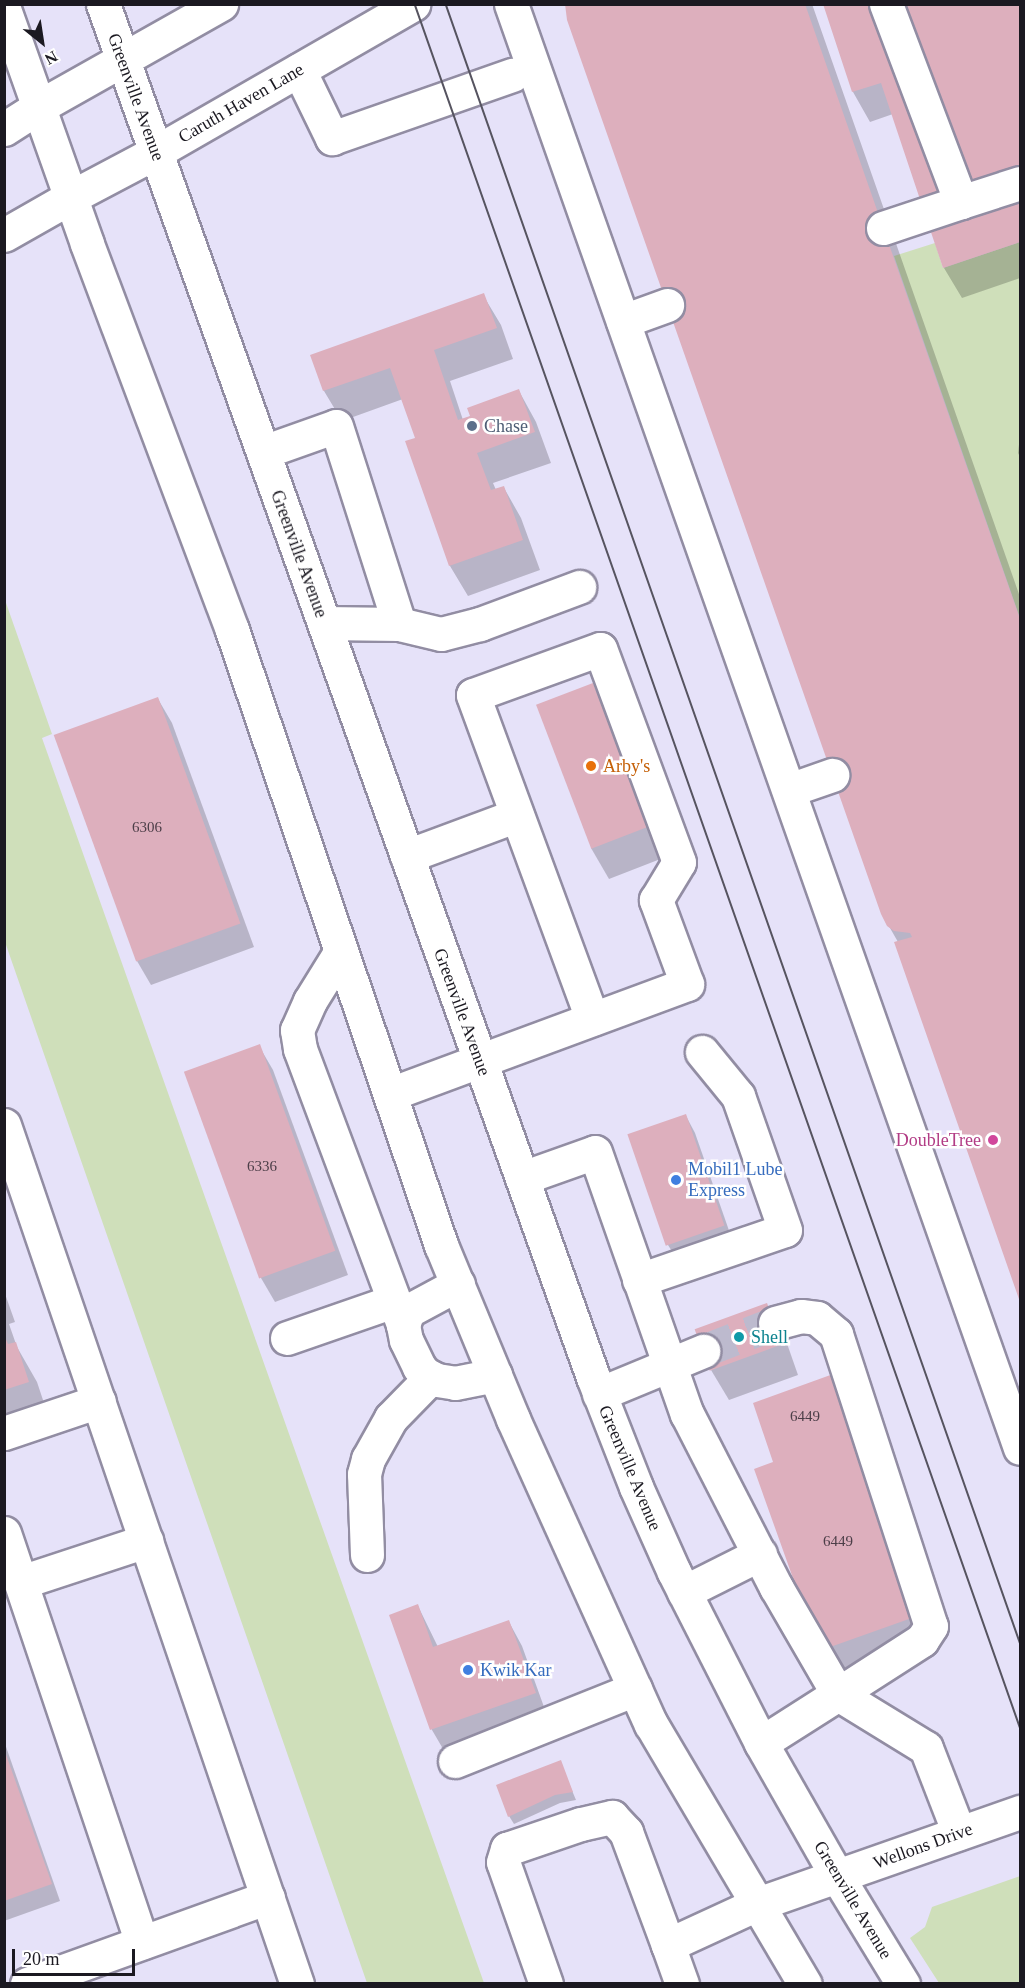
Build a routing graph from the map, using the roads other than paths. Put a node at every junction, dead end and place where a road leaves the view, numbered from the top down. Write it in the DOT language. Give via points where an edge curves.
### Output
graph roads {
  1 [pos="103,4"];
  2 [pos="221,4"];
  3 [pos="412,4"];
  4 [pos="511,4"];
  5 [pos="886,4"];
  6 [pos="4,9"];
  7 [pos="123,58"];
  8 [pos="299,70"];
  9 [pos="512,75"];
  10 [pos="40,106"];
  11 [pos="4,129"];
  12 [pos="156,152"];
  13 [pos="1020,183"];
  14 [pos="71,197"];
  15 [pos="961,202"];
  16 [pos="883,228"];
  17 [pos="4,235"];
  18 [pos="667,305"];
  19 [pos="623,321"];
  20 [pos="263,452"];
  21 [pos="579,587"];
  22 [pos="324,623"];
  23 [pos="399,624"];
  24 [pos="831,775"];
  25 [pos="789,790"];
  26 [pos="517,815"];
  27 [pos="406,856"];
  28 [pos="342,951"];
  29 [pos="592,1019"];
  30 [pos="702,1052"];
  31 [pos="479,1061"];
  32 [pos="390,1094"];
  33 [pos="4,1125"];
  34 [pos="522,1178"];
  35 [pos="639,1280"];
  36 [pos="458,1284"];
  37 [pos="398,1313"];
  38 [pos="775,1323"];
  39 [pos="287,1338"];
  40 [pos="703,1351"];
  41 [pos="669,1365"];
  42 [pos="495,1375"];
  43 [pos="431,1377"];
  44 [pos="599,1394"];
  45 [pos="99,1401"];
  46 [pos="4,1432"];
  47 [pos="1020,1448"];
  48 [pos="4,1533"];
  49 [pos="146,1541"];
  50 [pos="760,1554"];
  51 [pos="367,1555"];
  52 [pos="21,1582"];
  53 [pos="684,1592"];
  54 [pos="635,1689"];
  55 [pos="838,1694"];
  56 [pos="761,1743"];
  57 [pos="455,1761"];
  58 [pos="1020,1812"];
  59 [pos="959,1833"];
  60 [pos="837,1876"];
  61 [pos="268,1897"];
  62 [pos="758,1904"];
  63 [pos="142,1942"];
  64 [pos="668,1945"];
  65 [pos="27,1983"];
  66 [pos="297,1983"];
  67 [pos="546,1983"];
  68 [pos="682,1983"];
  69 [pos="805,1983"];
  70 [pos="903,1983"];
  1 -- 7 [label="main road, Greenville Avenue"];
  2 -- 7 [label="main road"];
  3 -- 8 [label="main road, Caruth Haven Lane"];
  4 -- 19 [label="main road"];
  5 -- 15 [label="main road"];
  6 -- 10 [label="main road"];
  7 -- 10 [label="main road"];
  7 -- 12 [label="main road, Greenville Avenue"];
  8 -- 9 [label="main road" via="333,138"];
  8 -- 12 [label="main road, Caruth Haven Lane"];
  10 -- 11 [label="main road"];
  10 -- 14 [label="main road"];
  12 -- 14 [label="main road, Caruth Haven Lane"];
  12 -- 20 [label="main road, Greenville Avenue"];
  13 -- 15 [label="main road"];
  14 -- 17 [label="main road, Caruth Haven Lane"];
  14 -- 28 [label="main road" via="232,630"];
  15 -- 16 [label="main road"];
  18 -- 19 [label="main road"];
  19 -- 25 [label="main road"];
  20 -- 22 [label="main road, Greenville Avenue"];
  20 -- 23 [label="main road" via="336,426"];
  21 -- 23 [label="main road" via="480,624 441,634"];
  22 -- 23 [label="main road"];
  22 -- 27 [label="main road, Greenville Avenue"];
  24 -- 25 [label="main road"];
  25 -- 47 [label="main road"];
  26 -- 27 [label="main road"];
  26 -- 29 [label="main road"];
  26 -- 29 [label="main road" via="473,696 600,649 679,862 656,900 687,984"];
  27 -- 31 [label="main road, Greenville Avenue"];
  28 -- 32 [label="main road"];
  28 -- 37 [label="main road" via="310,1000 297,1030 300,1049"];
  29 -- 31 [label="main road"];
  30 -- 35 [label="main road" via="738,1096 785,1230"];
  31 -- 32 [label="main road"];
  31 -- 34 [label="main road, Greenville Avenue"];
  32 -- 36 [label="main road"];
  33 -- 45 [label="main road"];
  34 -- 35 [label="main road" via="595,1152"];
  34 -- 44 [label="main road, Greenville Avenue"];
  35 -- 41 [label="main road"];
  36 -- 37 [label="main road"];
  36 -- 42 [label="main road"];
  37 -- 39 [label="main road"];
  37 -- 43 [label="main road" via="419,1367"];
  38 -- 55 [label="main road" via="801,1316 817,1318 836,1334 931,1626 922,1640"];
  40 -- 41 [label="main road"];
  41 -- 44 [label="main road"];
  41 -- 50 [label="main road" via="687,1413"];
  42 -- 43 [label="main road" via="455,1383"];
  42 -- 54 [label="main road"];
  43 -- 51 [label="main road" via="391,1418 368,1459 364,1474"];
  44 -- 53 [label="main road, Greenville Avenue"];
  45 -- 46 [label="main road"];
  45 -- 49 [label="main road"];
  48 -- 52 [label="main road"];
  49 -- 52 [label="main road"];
  49 -- 61 [label="main road"];
  50 -- 53 [label="main road"];
  50 -- 55 [label="main road"];
  52 -- 63 [label="main road"];
  53 -- 56 [label="main road, Greenville Avenue"];
  54 -- 57 [label="main road"];
  54 -- 62 [label="main road" via="651,1724"];
  55 -- 56 [label="main road"];
  55 -- 59 [label="main road" via="926,1748"];
  56 -- 60 [label="main road, Greenville Avenue"];
  58 -- 59 [label="main road, Wellons Drive"];
  59 -- 60 [label="main road, Wellons Drive"];
  60 -- 62 [label="main road, Wellons Drive"];
  60 -- 70 [label="main road, Greenville Avenue"];
  61 -- 63 [label="main road"];
  61 -- 66 [label="main road"];
  62 -- 64 [label="main road, Wellons Drive"];
  62 -- 69 [label="main road"];
  63 -- 65 [label="main road"];
  64 -- 67 [label="main road" via="626,1832 612,1817 581,1824 507,1849 503,1862"];
  64 -- 68 [label="main road"];
}
